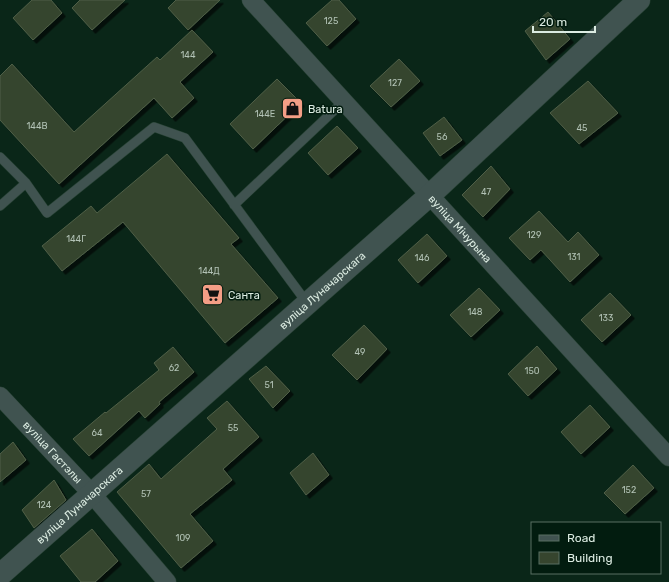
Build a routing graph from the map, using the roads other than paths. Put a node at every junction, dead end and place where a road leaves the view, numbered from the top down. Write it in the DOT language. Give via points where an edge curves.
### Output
graph roads {
  1 [pos="251,0"];
  2 [pos="639,0"];
  3 [pos="343,102"];
  4 [pos="0,157"];
  5 [pos="26,183"];
  6 [pos="429,196"];
  7 [pos="234,205"];
  8 [pos="0,206"];
  9 [pos="308,303"];
  10 [pos="0,396"];
  11 [pos="669,457"];
  12 [pos="92,494"];
  13 [pos="0,575"];
  14 [pos="167,582"];
  1 -- 3 [label="street, вуліца Мічурына"];
  2 -- 6 [label="street, вуліца Луначарскага"];
  3 -- 6 [label="street, вуліца Мічурына"];
  3 -- 7 [label="lane"];
  4 -- 5 [label="lane"];
  5 -- 7 [label="lane" via="47,213 154,127 185,138"];
  5 -- 8 [label="lane"];
  6 -- 9 [label="street, вуліца Луначарскага"];
  6 -- 11 [label="street, вуліца Мічурына"];
  7 -- 9 [label="lane"];
  9 -- 12 [label="street, вуліца Луначарскага"];
  10 -- 12 [label="street, вуліца Гастэлы"];
  12 -- 13 [label="street, вуліца Луначарскага"];
  12 -- 14 [label="street, вуліца Гастэлы"];
}
